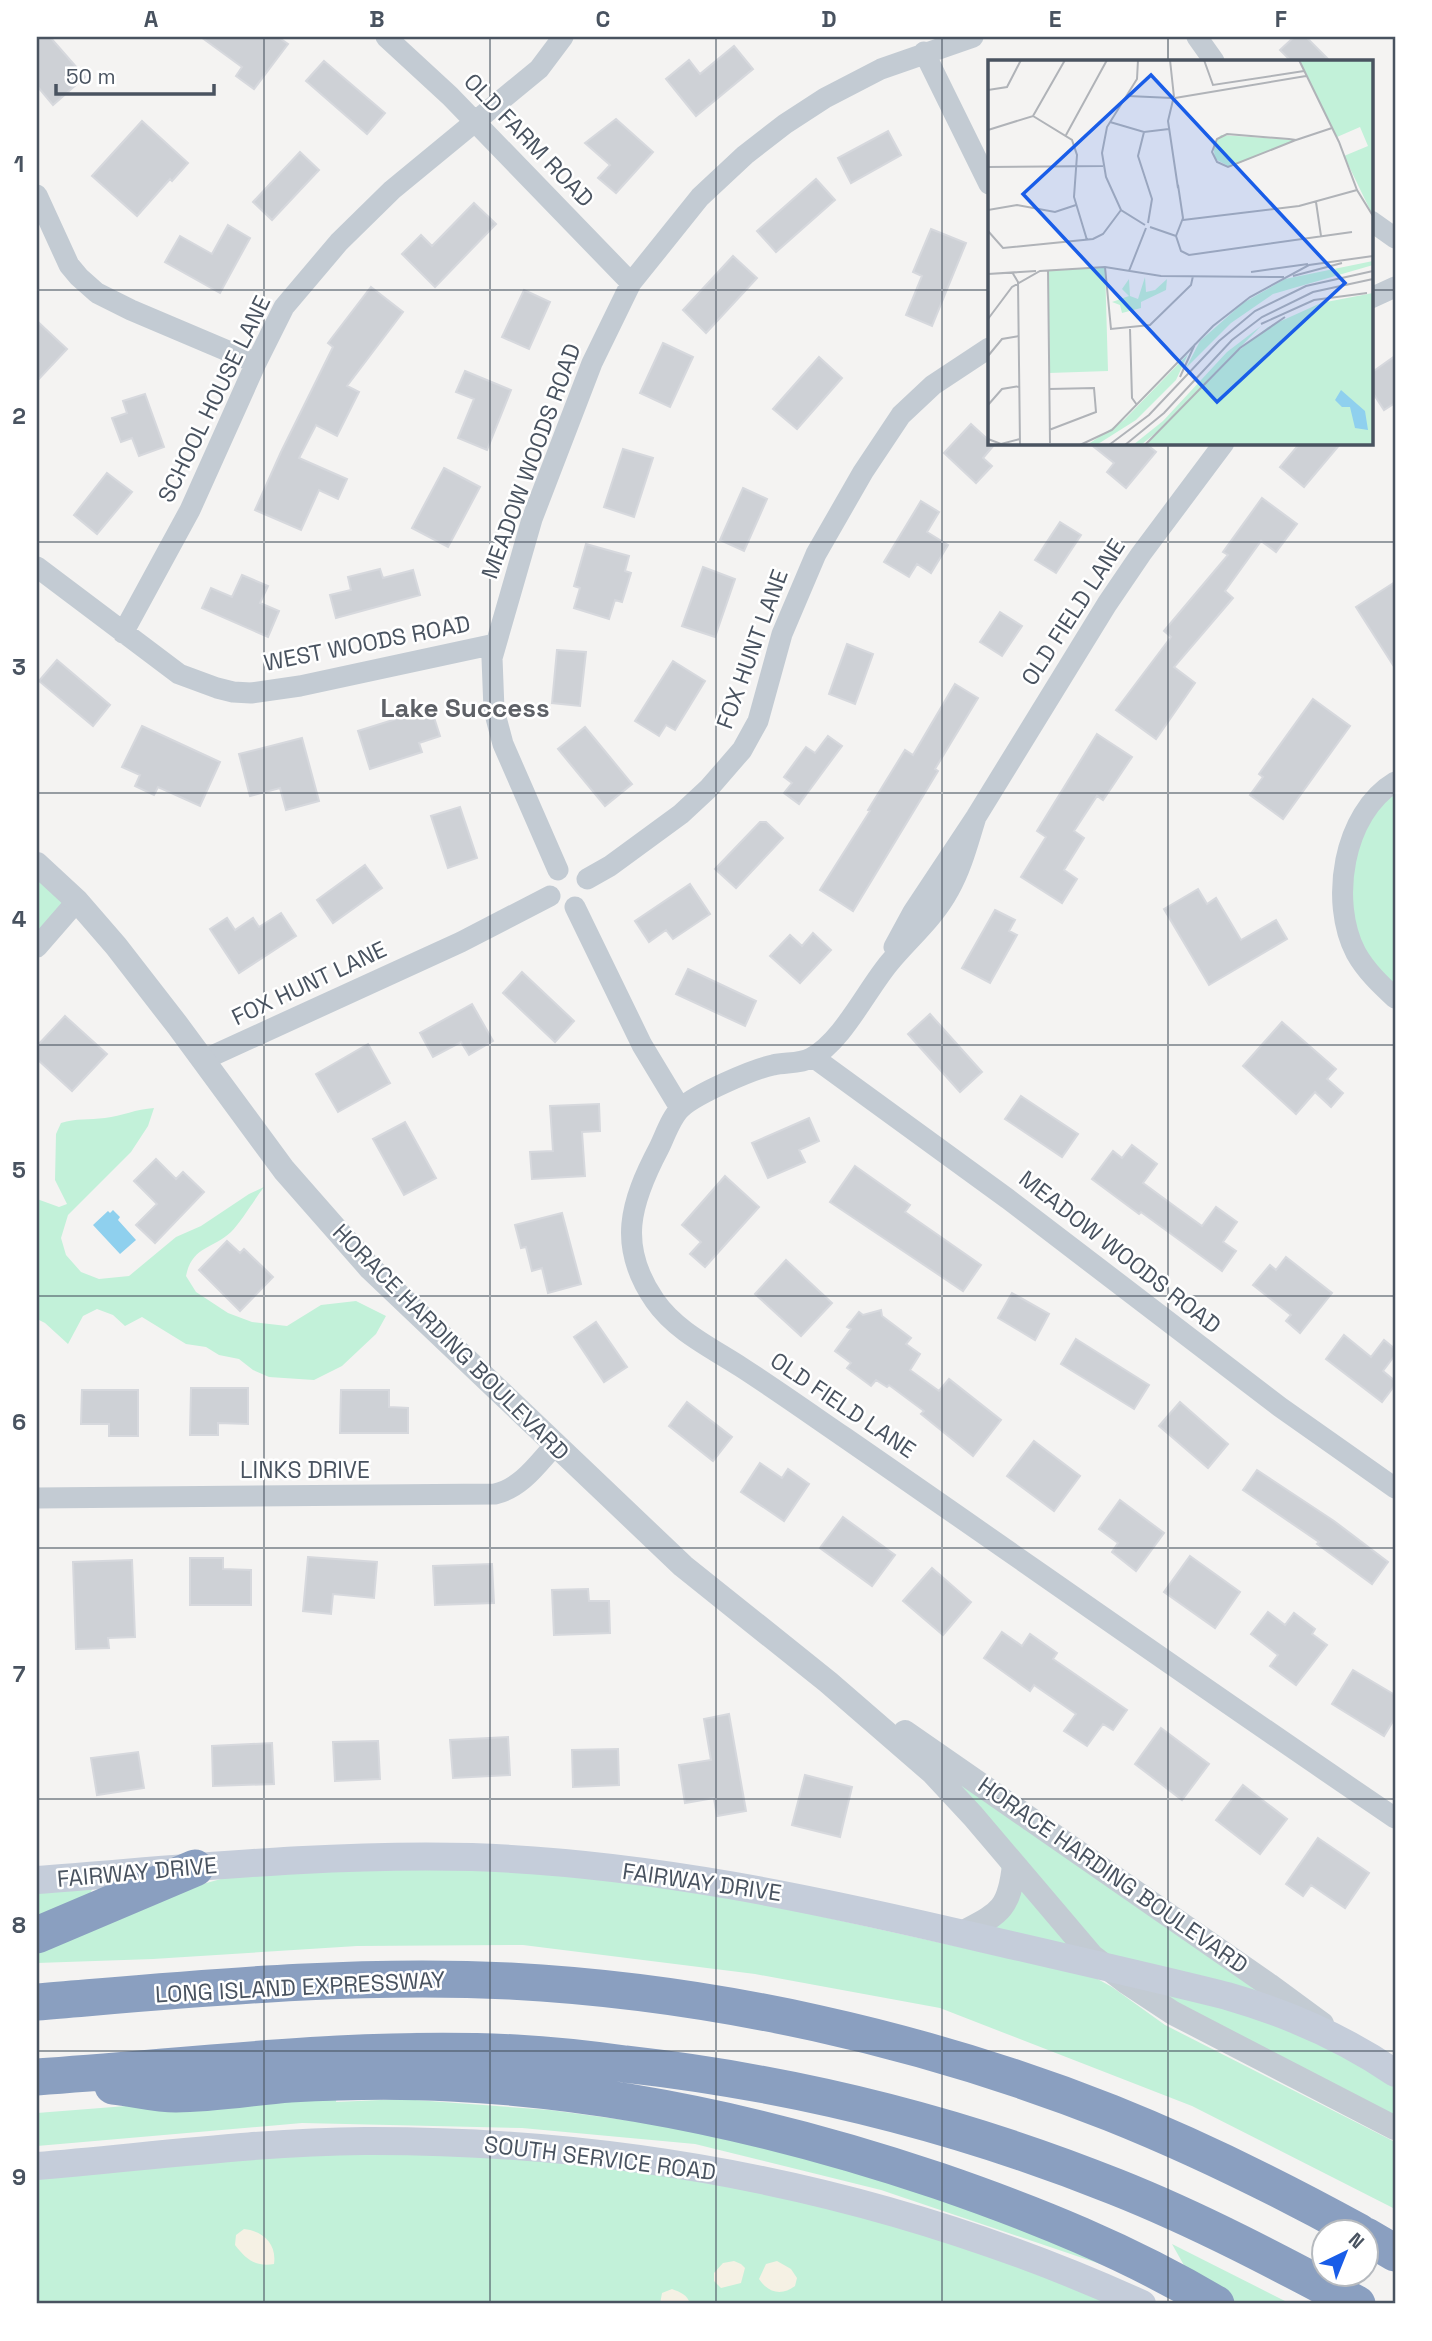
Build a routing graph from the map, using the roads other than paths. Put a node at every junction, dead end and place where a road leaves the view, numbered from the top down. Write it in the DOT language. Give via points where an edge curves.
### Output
graph roads {
  1 [pos="386,37"];
  2 [pos="563,37"];
  3 [pos="973,37"];
  4 [pos="1198,37"];
  5 [pos="924,52"];
  6 [pos="1212,60"];
  7 [pos="475,123"];
  8 [pos="988,182"];
  9 [pos="37,195"];
  10 [pos="1372,221"];
  11 [pos="1395,238"];
  12 [pos="631,283"];
  13 [pos="1395,287"];
  14 [pos="1372,298"];
  15 [pos="988,349"];
  16 [pos="256,363"];
  17 [pos="1223,444"];
  18 [pos="37,567"];
  19 [pos="123,633"];
  20 [pos="495,644"];
  21 [pos="1395,782"];
  22 [pos="37,864"];
  23 [pos="558,870"];
  24 [pos="587,879"];
  25 [pos="550,896"];
  26 [pos="77,901"];
  27 [pos="575,907"];
  28 [pos="37,947"];
  29 [pos="1395,998"];
  30 [pos="813,1057"];
  31 [pos="203,1060"];
  32 [pos="680,1108"];
  33 [pos="554,1446"];
  34 [pos="1395,1488"];
  35 [pos="37,1498"];
  36 [pos="828,1682"];
  37 [pos="1395,1818"];
  38 [pos="1014,1864"];
  39 [pos="195,1868"];
  40 [pos="37,1880"];
  41 [pos="962,1933"];
  42 [pos="37,1935"];
  43 [pos="1106,1967"];
  44 [pos="37,2002"];
  45 [pos="1348,2044"];
  46 [pos="1395,2073"];
  47 [pos="41,2077"];
  48 [pos="1395,2127"];
  49 [pos="37,2166"];
  50 [pos="1331,2218"];
  51 [pos="1142,2304"];
  52 [pos="1216,2304"];
  53 [pos="1357,2304"];
  1 -- 7 [label="street, OLD FARM ROAD"];
  2 -- 7 [label="street, SCHOOL HOUSE LANE" via="538,69"];
  3 -- 5 [label="street, MEADOW WOODS ROAD"];
  4 -- 6 [label="street"];
  5 -- 8 [label="street"];
  5 -- 12 [label="street, MEADOW WOODS ROAD" via="825,98 745,155 700,197"];
  7 -- 12 [label="street, OLD FARM ROAD"];
  7 -- 16 [label="street, SCHOOL HOUSE LANE" via="392,190 339,242 284,307"];
  9 -- 16 [label="street" via="69,265 97,293"];
  10 -- 11 [label="street"];
  12 -- 20 [label="street, MEADOW WOODS ROAD" via="564,432 532,519"];
  13 -- 14 [label="street"];
  15 -- 24 [label="street, FOX HUNT LANE" via="933,385 901,415 863,472 816,554 782,634 758,721 742,750 671,823"];
  16 -- 19 [label="street, SCHOOL HOUSE LANE" via="190,510"];
  17 -- 30 [label="street, OLD FIELD LANE" via="1107,604 913,912 888,964 844,1025"];
  18 -- 19 [label="street, WEST WOODS ROAD"];
  19 -- 20 [label="street, WEST WOODS ROAD" via="179,674 217,688 251,693"];
  20 -- 23 [label="street, MEADOW WOODS ROAD" via="491,672 494,710 503,744"];
  21 -- 29 [label="street" via="1353,833 1343,867 1349,936 1379,984"];
  22 -- 26 [label="street, HORACE HARDING BOULEVARD"];
  23 -- 24 [label="street" via="571,867"];
  23 -- 25 [label="street" via="550,879"];
  24 -- 27 [label="street" via="586,899"];
  25 -- 27 [label="street" via="563,908"];
  25 -- 31 [label="street, FOX HUNT LANE" via="461,942"];
  26 -- 28 [label="street"];
  26 -- 31 [label="street, HORACE HARDING BOULEVARD"];
  27 -- 32 [label="street" via="642,1045"];
  30 -- 32 [label="street" via="761,1068"];
  30 -- 34 [label="street, MEADOW WOODS ROAD" via="1270,1400"];
  31 -- 33 [label="street, HORACE HARDING BOULEVARD" via="285,1170 370,1268"];
  32 -- 37 [label="street, OLD FIELD LANE" via="644,1179 630,1231 637,1270 674,1323"];
  33 -- 35 [label="street, LINKS DRIVE" via="519,1483 495,1494"];
  33 -- 36 [label="street, HORACE HARDING BOULEVARD" via="704,1584"];
  36 -- 38 [label="street, HORACE HARDING BOULEVARD" via="933,1773"];
  36 -- 45 [label="street, HORACE HARDING BOULEVARD" via="947,1759"];
  38 -- 41 [label="street" via="1005,1903 993,1916"];
  38 -- 43 [label="street, HORACE HARDING BOULEVARD" via="1079,1943"];
  39 -- 40 [label="main road, FAIRWAY DRIVE"];
  39 -- 41 [label="main road, FAIRWAY DRIVE" via="384,1857 552,1862 755,1888"];
  39 -- 42 [label="highway"];
  41 -- 43 [label="main road, FAIRWAY DRIVE"];
  43 -- 45 [label="main road, FAIRWAY DRIVE" via="1250,2002"];
  43 -- 48 [label="street, HORACE HARDING BOULEVARD" via="1172,2013"];
  44 -- 50 [label="highway, LONG ISLAND EXPRESSWAY" via="292,1983 432,1979 585,1987 738,2008 887,2042 1038,2086 1182,2143"];
  45 -- 46 [label="main road, HORACE HARDING BOULEVARD"];
  47 -- 52 [label="highway" via="175,2094 348,2082 453,2083 550,2091 693,2113 878,2161 1017,2209 1107,2246"];
  47 -- 53 [label="highway" via="320,2054 438,2052 582,2059 748,2081 898,2115 1046,2161 1226,2235"];
  49 -- 51 [label="main road, SOUTH SERVICE ROAD" via="362,2141 513,2144 591,2152 743,2175 892,2211 1041,2261"];
}
